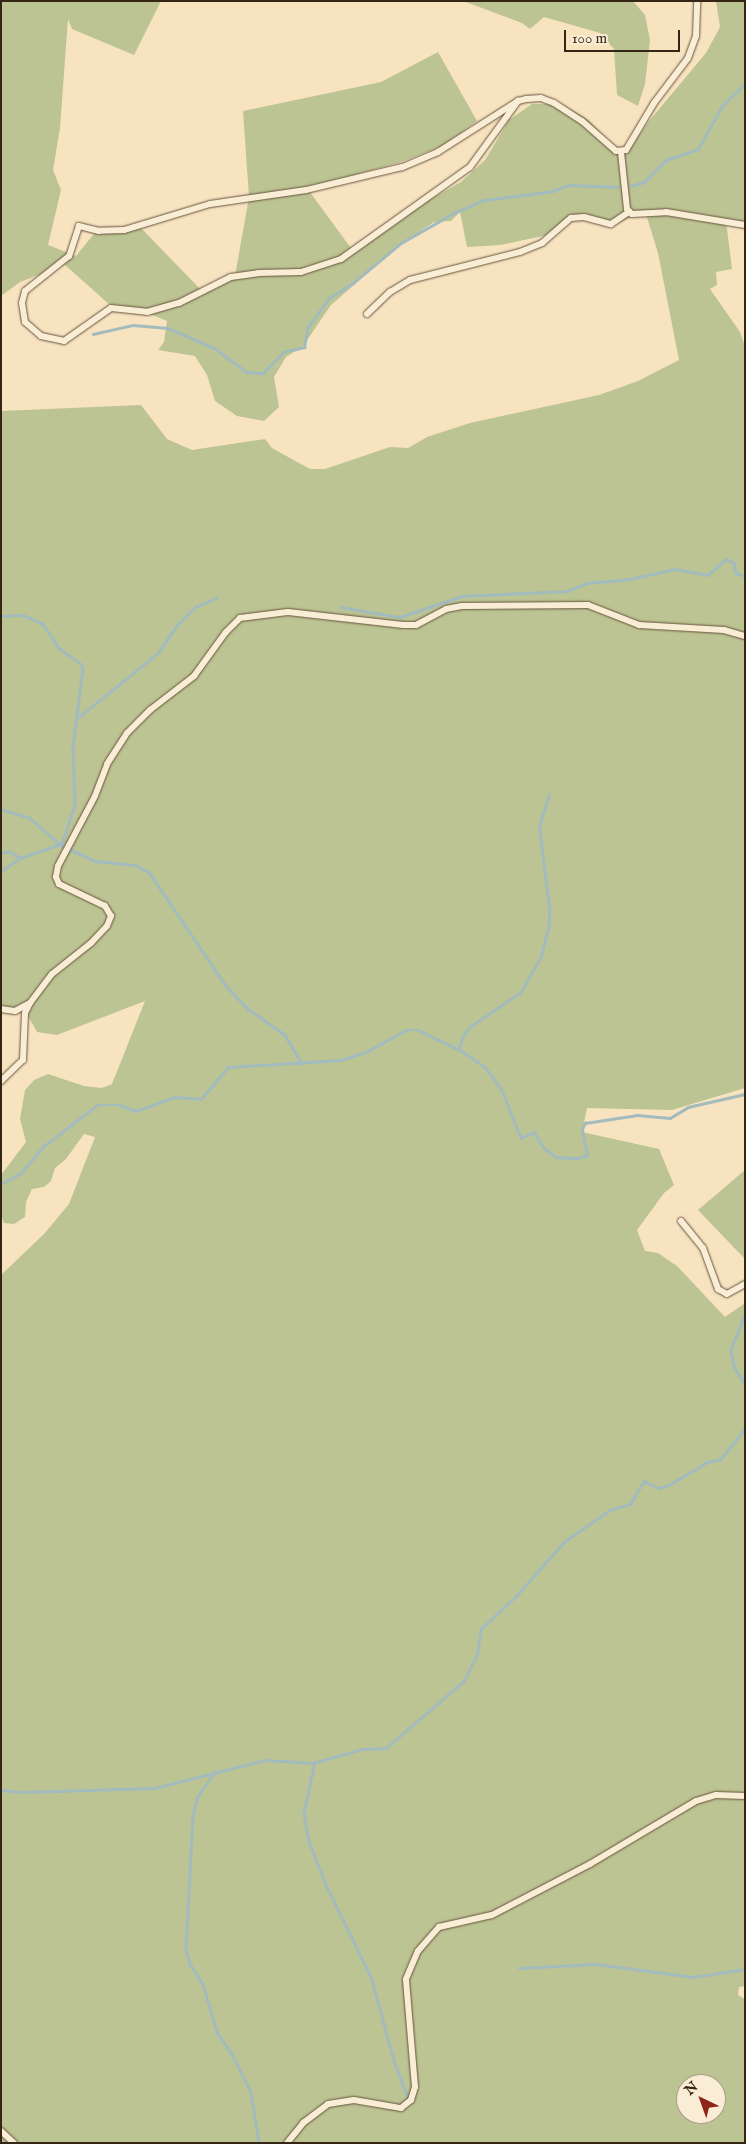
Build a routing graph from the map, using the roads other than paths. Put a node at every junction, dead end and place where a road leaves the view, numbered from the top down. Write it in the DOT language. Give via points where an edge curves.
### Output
graph roads {
  1 [pos="698,1"];
  2 [pos="518,102"];
  3 [pos="621,152"];
  4 [pos="629,212"];
  5 [pos="745,225"];
  6 [pos="367,314"];
  7 [pos="745,636"];
  8 [pos="30,1003"];
  9 [pos="1,1009"];
  10 [pos="1,1081"];
  11 [pos="681,1221"];
  12 [pos="745,1284"];
  13 [pos="745,1796"];
  14 [pos="1,2131"];
  15 [pos="14,2143"];
  16 [pos="287,2143"];
  1 -- 3 [label="street" via="696,36 688,58 654,103 631,145"];
  2 -- 2 [label="street" via="438,152 402,168 306,190 221,202 124,230 99,231 79,226 69,256 25,291 22,303 25,322 40,336 64,341 111,308 147,312 179,303 231,277 301,272 341,259 470,167"];
  2 -- 3 [label="street" via="532,97 554,103"];
  3 -- 4 [label="street"];
  4 -- 5 [label="street" via="637,215 666,212"];
  4 -- 6 [label="street" via="611,224 584,217 571,218 542,243 520,252 410,280 390,292"];
  7 -- 8 [label="street" via="714,629 649,626 620,620 588,605 462,606 446,609 416,624 403,625 288,612 240,618 194,676 137,720 106,764 95,796 62,856 56,877 67,890 105,906 110,921 91,943 52,974"];
  8 -- 9 [label="street" via="15,1011"];
  8 -- 10 [label="street" via="25,1013 23,1060"];
  11 -- 12 [label="street" via="703,1248 722,1293 734,1292"];
  13 -- 16 [label="street" via="716,1794 696,1801 590,1864 492,1915 439,1928 418,1951 406,1979 415,2087 412,2100 401,2108 354,2100 328,2104 303,2123"];
  14 -- 15 [label="street"];
}
